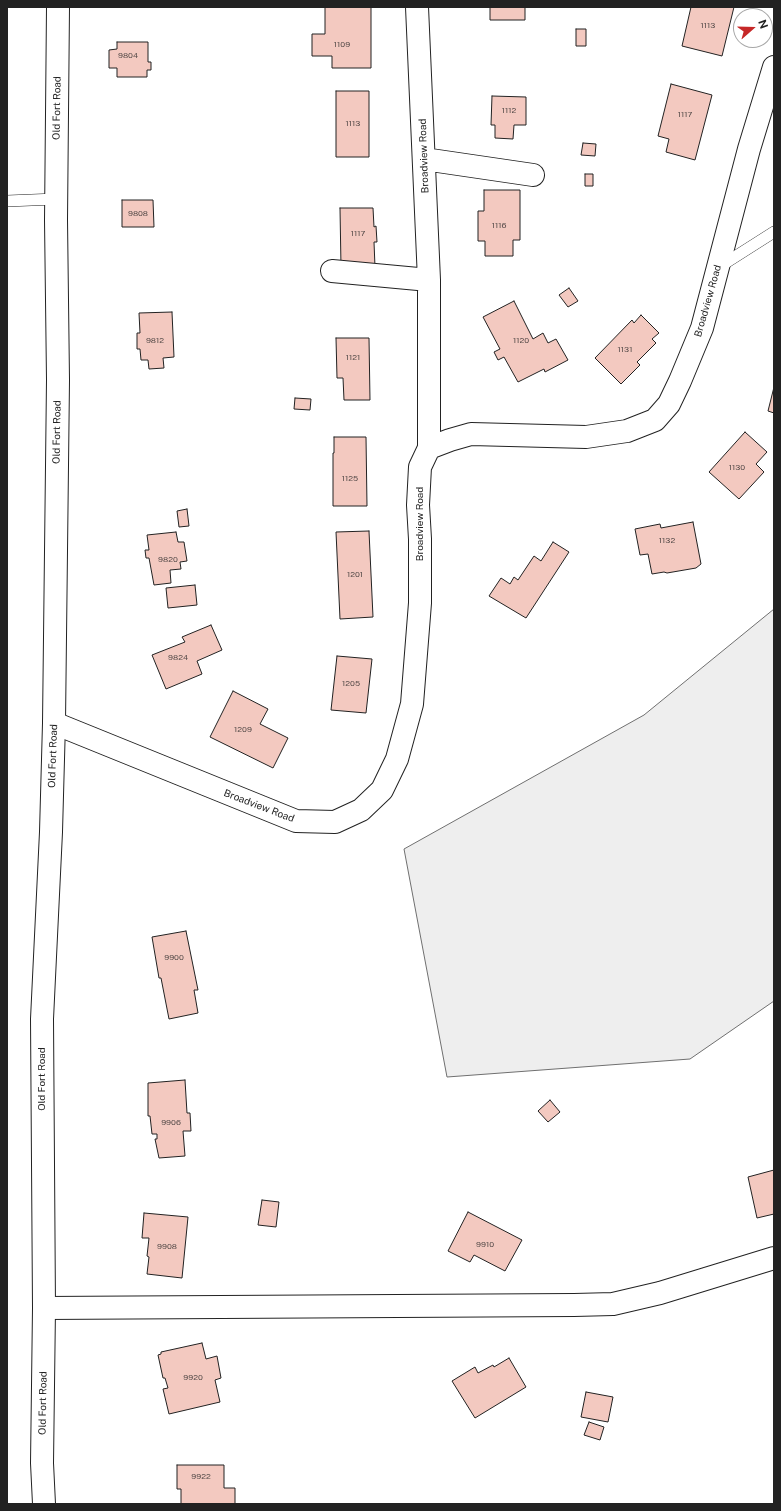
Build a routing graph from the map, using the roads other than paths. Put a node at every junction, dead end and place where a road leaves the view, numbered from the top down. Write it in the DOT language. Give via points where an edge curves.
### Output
graph roads {
  1 [pos="58,7"];
  2 [pos="417,7"];
  3 [pos="774,67"];
  4 [pos="424,159"];
  5 [pos="533,175"];
  6 [pos="56,199"];
  7 [pos="7,201"];
  8 [pos="774,232"];
  9 [pos="718,268"];
  10 [pos="332,271"];
  11 [pos="429,280"];
  12 [pos="428,448"];
  13 [pos="54,723"];
  14 [pos="774,1258"];
  15 [pos="44,1308"];
  16 [pos="44,1504"];
  1 -- 6 [label="street, Old Fort Road"];
  2 -- 4 [label="street, Broadview Road"];
  3 -- 9 [label="street, Broadview Road" via="749,149"];
  4 -- 5 [label="street"];
  4 -- 11 [label="street, Broadview Road"];
  6 -- 7 [label="lane"];
  6 -- 13 [label="street, Old Fort Road" via="58,380"];
  8 -- 9 [label="lane"];
  9 -- 12 [label="street, Broadview Road" via="702,328 680,381 669,404 654,420 628,432 586,437 471,434"];
  10 -- 11 [label="street"];
  11 -- 12 [label="street, Broadview Road"];
  12 -- 13 [label="street, Broadview Road" via="420,467 420,603 412,704 398,759 382,790 361,810 335,822 296,821"];
  13 -- 15 [label="street, Old Fort Road" via="42,1019"];
  14 -- 15 [label="street" via="660,1293 613,1304"];
  15 -- 16 [label="street, Old Fort Road"];
}
